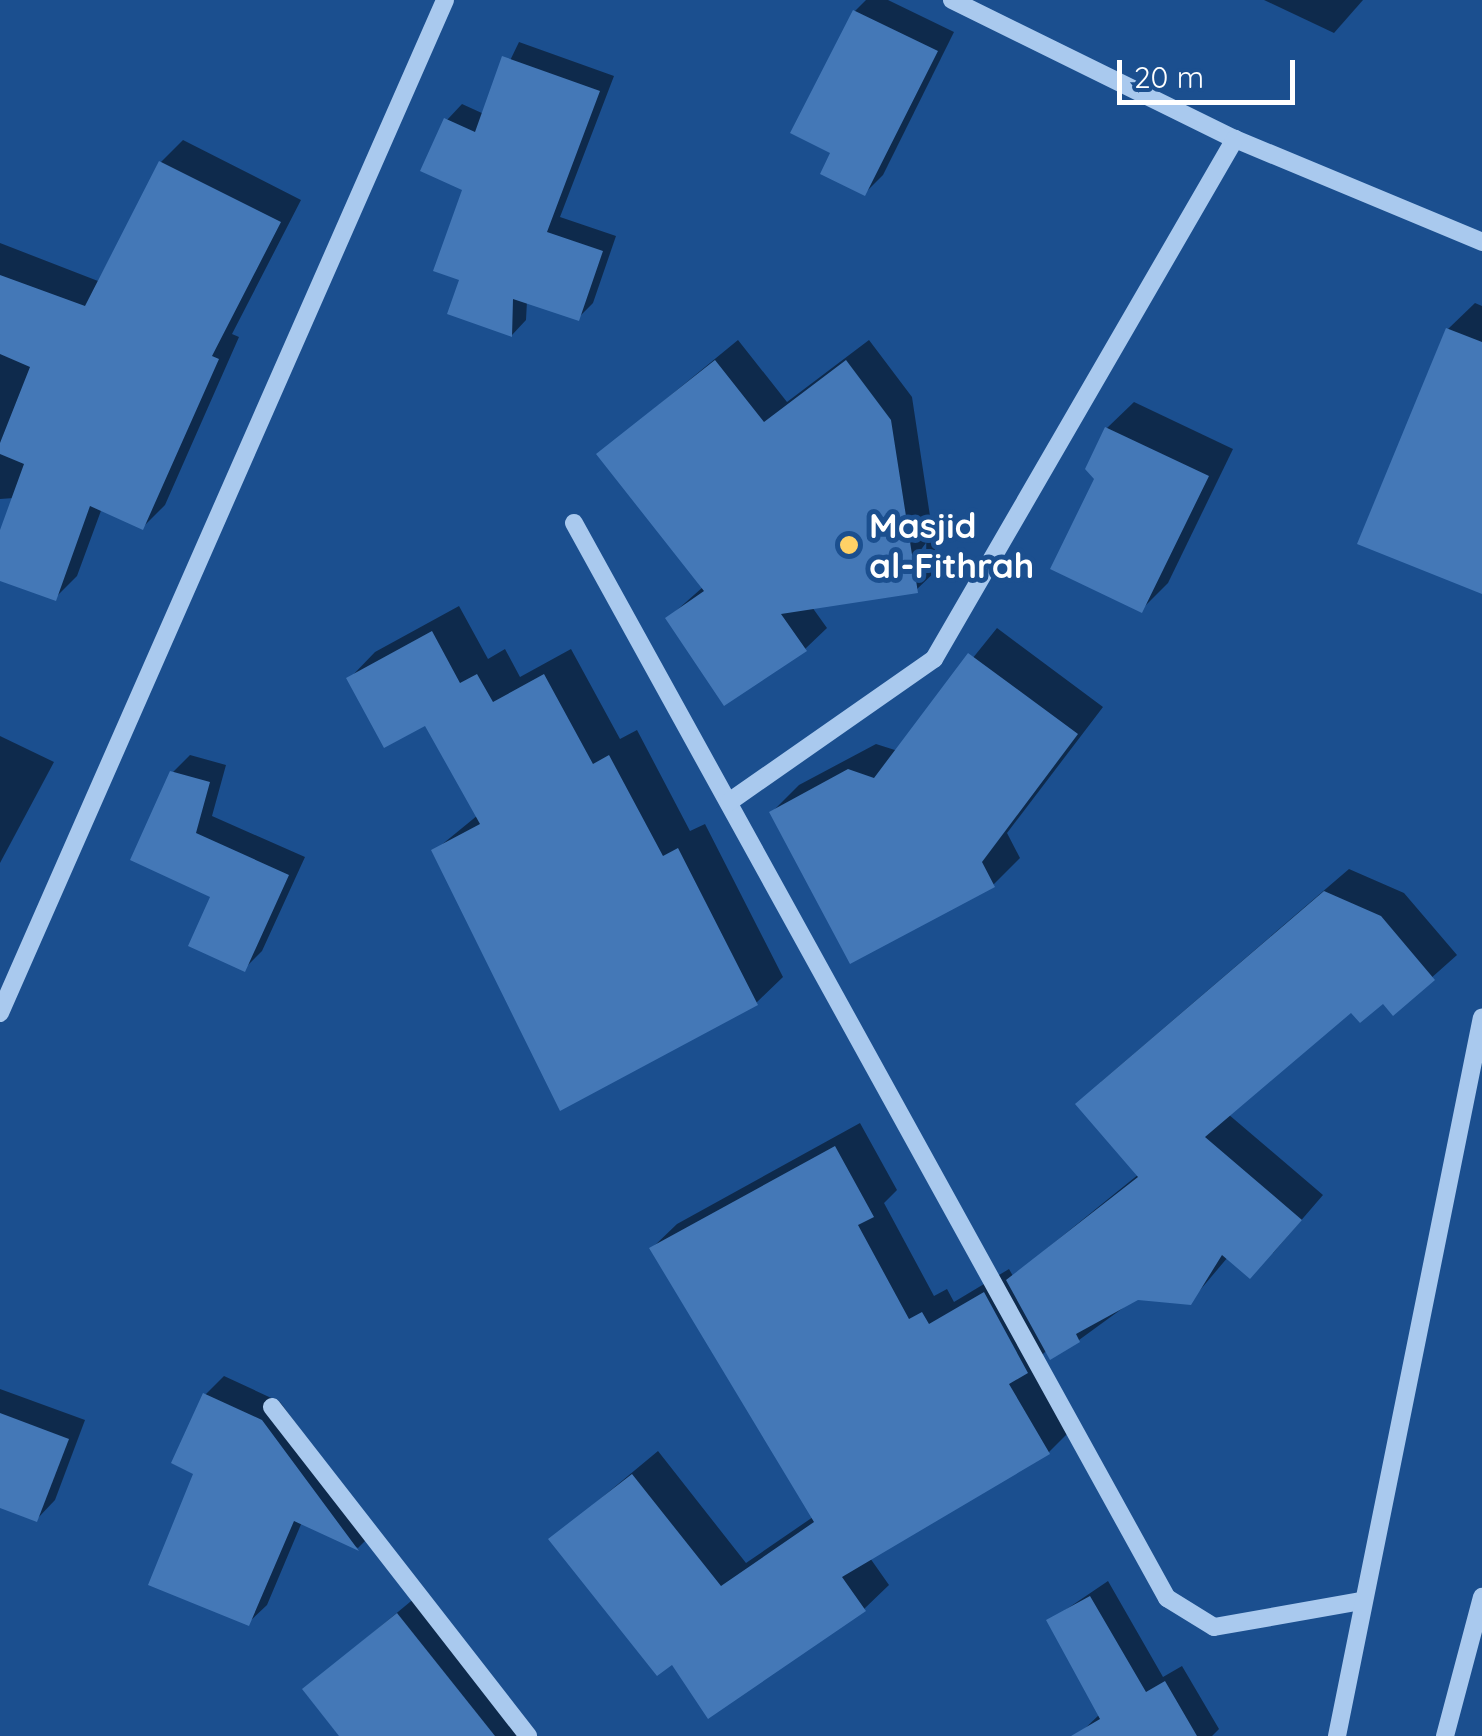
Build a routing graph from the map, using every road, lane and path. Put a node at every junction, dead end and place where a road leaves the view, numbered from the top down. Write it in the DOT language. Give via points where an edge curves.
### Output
graph roads {
  1 [pos="445,0"];
  2 [pos="952,0"];
  3 [pos="1235,139"];
  4 [pos="1482,242"];
  5 [pos="574,523"];
  6 [pos="729,802"];
  7 [pos="0,1013"];
  8 [pos="1482,1017"];
  9 [pos="272,1408"];
  10 [pos="1482,1596"];
  11 [pos="1362,1602"];
  12 [pos="528,1736"];
  13 [pos="1336,1736"];
  14 [pos="1445,1736"];
  1 -- 7 [label="street"];
  2 -- 3 [label="street"];
  3 -- 4 [label="street"];
  3 -- 6 [label="street" via="934,659"];
  5 -- 6 [label="street"];
  6 -- 11 [label="street" via="1167,1598 1214,1626"];
  8 -- 11 [label="street"];
  9 -- 12 [label="street"];
  10 -- 14 [label="street"];
  11 -- 13 [label="street"];
}
